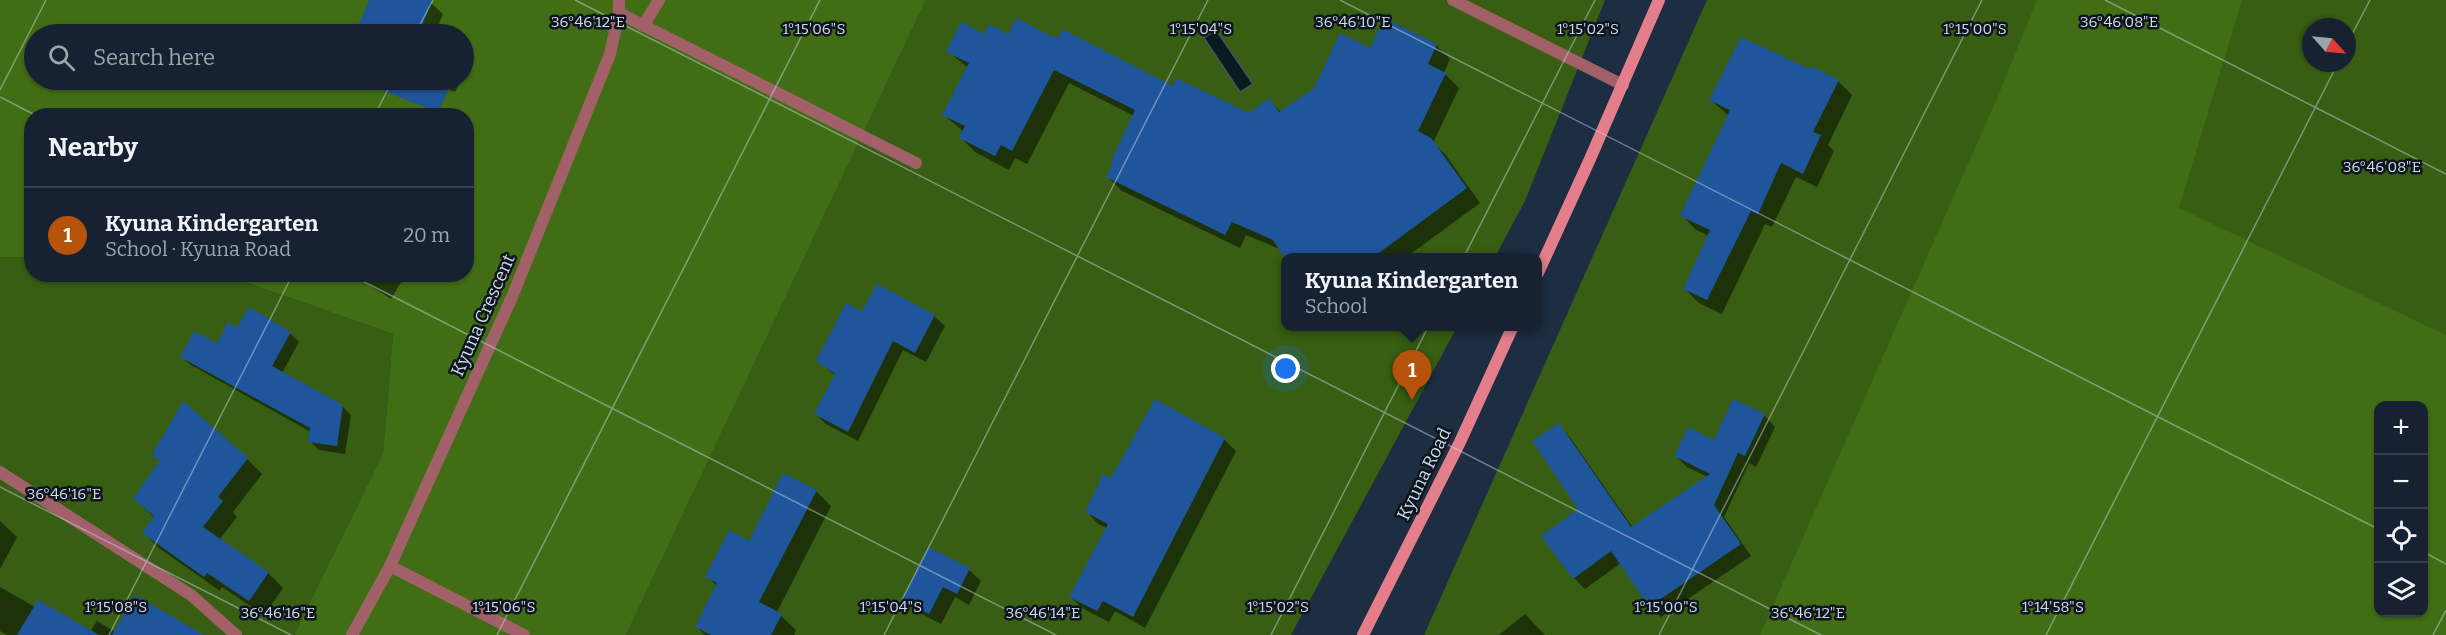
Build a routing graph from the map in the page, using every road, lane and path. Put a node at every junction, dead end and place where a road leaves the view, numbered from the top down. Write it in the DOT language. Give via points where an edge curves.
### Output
graph roads {
  1 [pos="659,0"];
  2 [pos="1453,0"];
  3 [pos="1659,0"];
  4 [pos="619,6"];
  5 [pos="643,26"];
  6 [pos="1623,85"];
  7 [pos="916,163"];
  8 [pos="1542,264"];
  9 [pos="1511,331"];
  10 [pos="0,472"];
  11 [pos="390,566"];
  12 [pos="236,635"];
  13 [pos="352,635"];
  14 [pos="524,635"];
  15 [pos="1363,635"];
  1 -- 5 [label="street"];
  2 -- 6 [label="street"];
  3 -- 6 [label="main road"];
  4 -- 5 [label="street"];
  4 -- 11 [label="street, Kyuna Crescent" via="610,54 562,177"];
  5 -- 7 [label="street"];
  6 -- 8 [label="main road"];
  9 -- 15 [label="main road, Kyuna Road"];
  10 -- 12 [label="street" via="191,595"];
  11 -- 13 [label="street, Kyuna Crescent"];
  11 -- 14 [label="street"];
}
